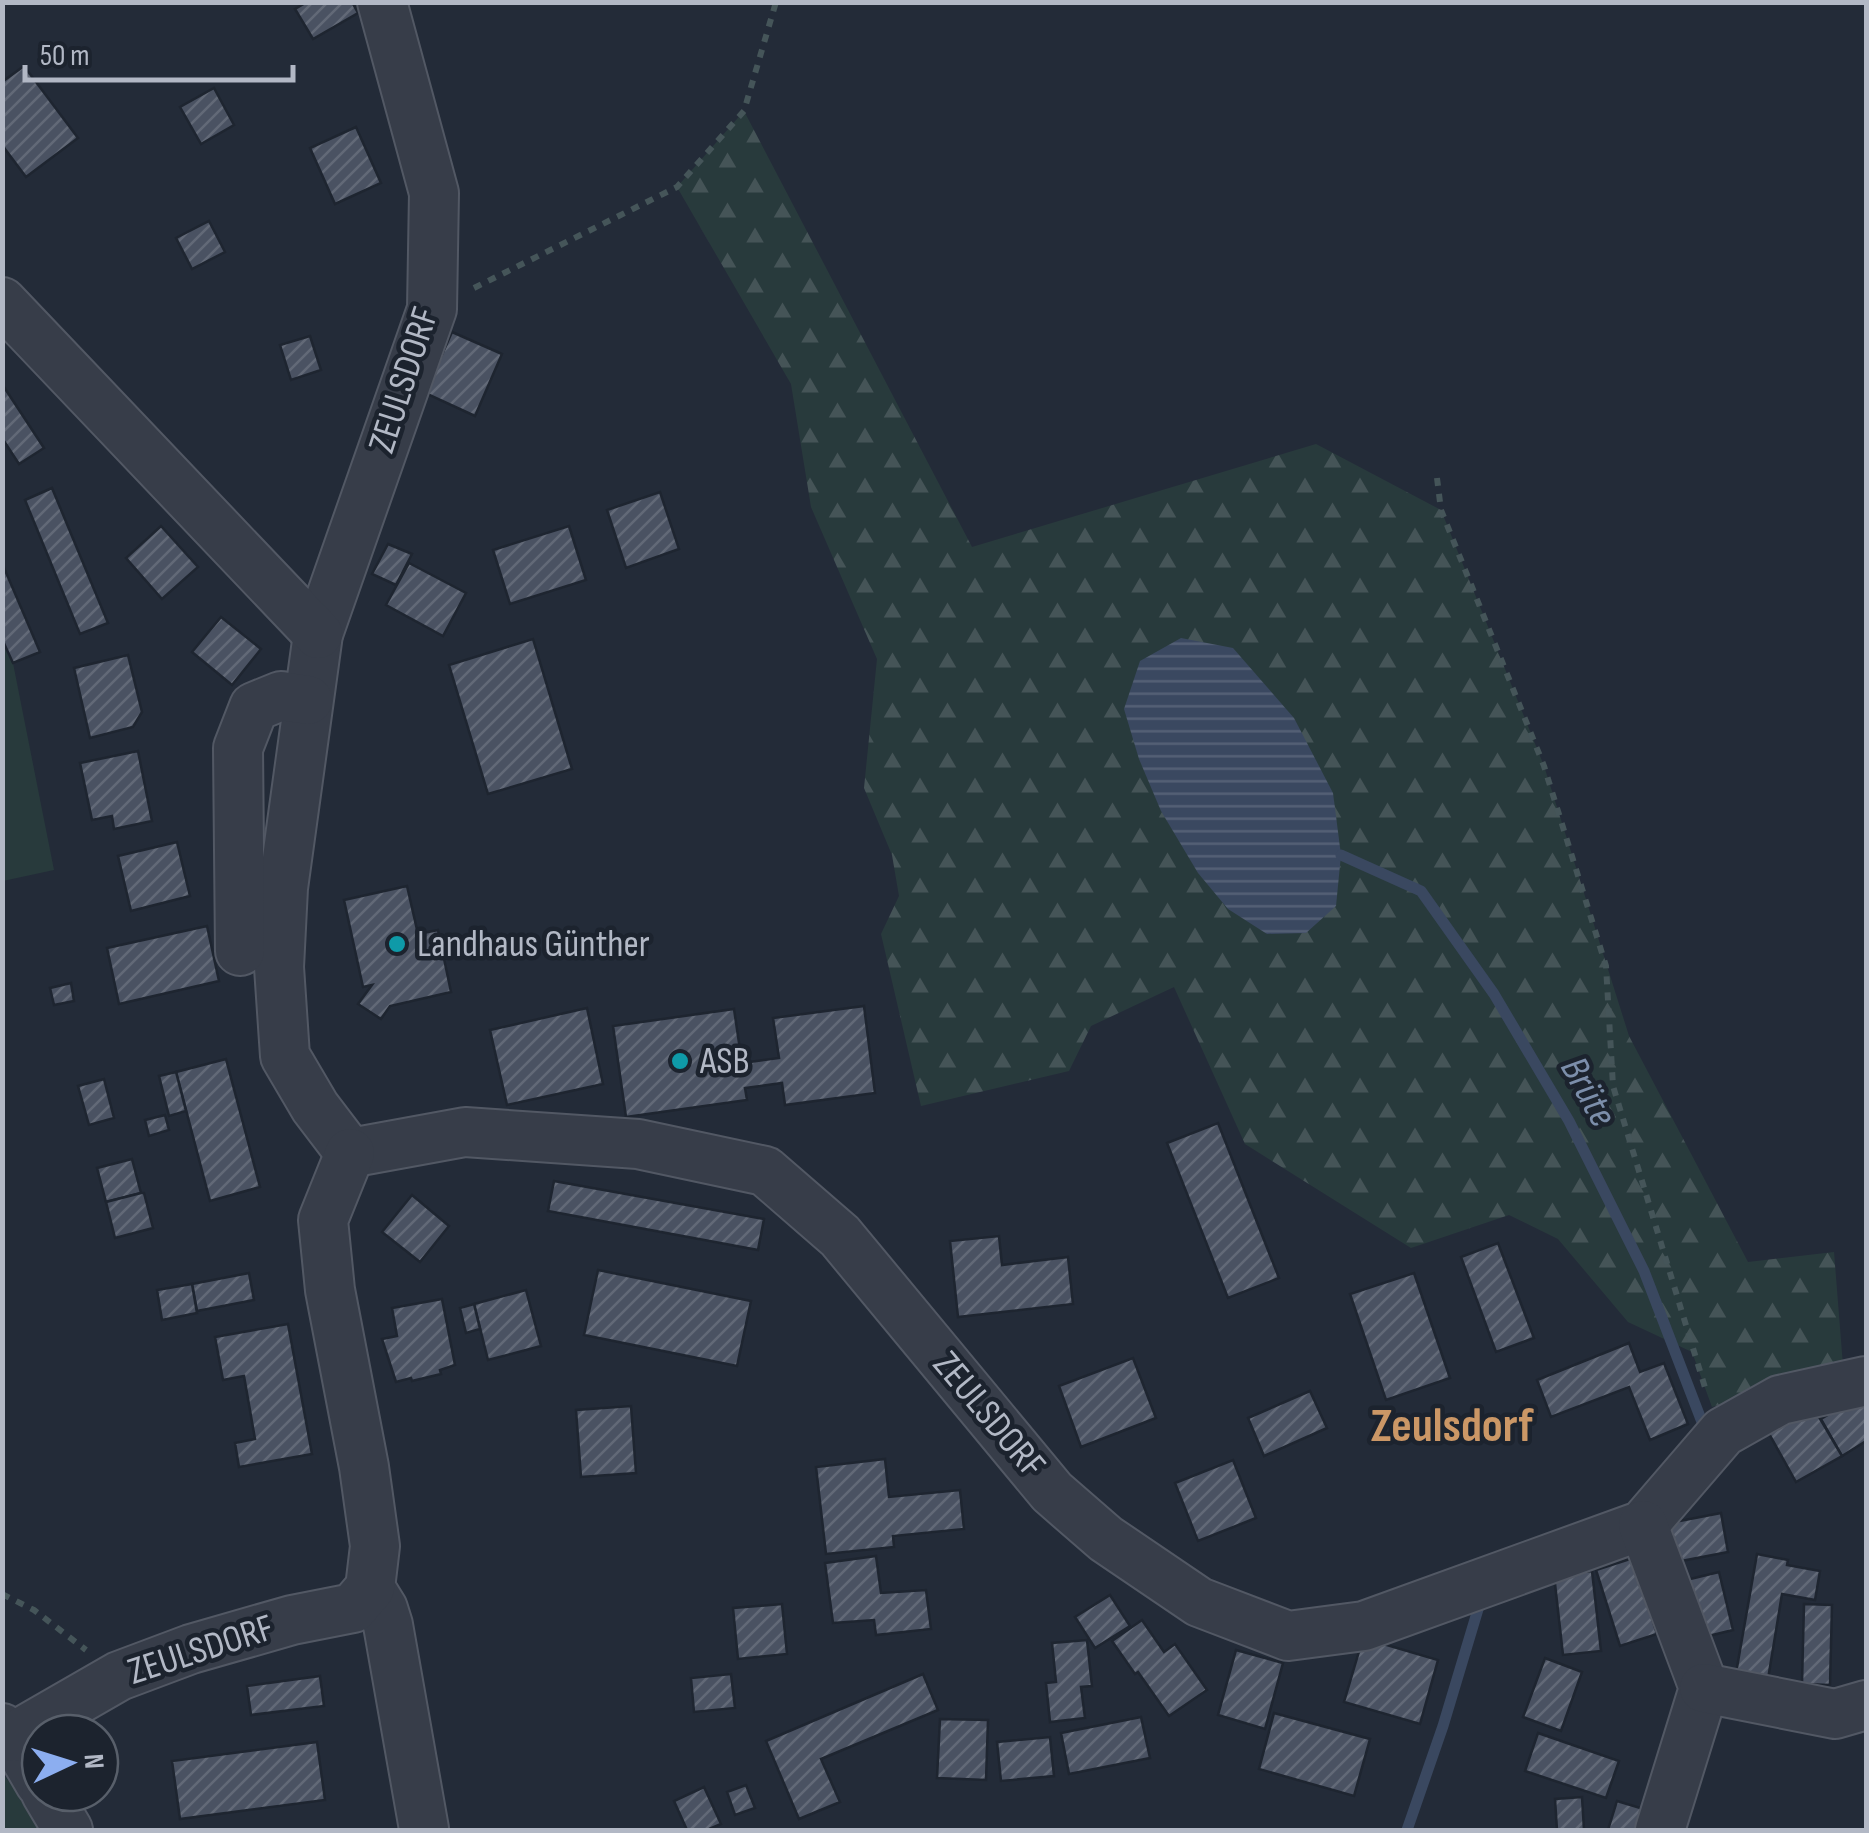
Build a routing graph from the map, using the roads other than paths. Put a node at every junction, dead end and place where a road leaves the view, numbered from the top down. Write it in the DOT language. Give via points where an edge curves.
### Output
graph roads {
  1 [pos="382,2"];
  2 [pos="2,302"];
  3 [pos="318,634"];
  4 [pos="308,700"];
  5 [pos="240,951"];
  6 [pos="350,1153"];
  7 [pos="1866,1382"];
  8 [pos="1643,1525"];
  9 [pos="370,1588"];
  10 [pos="1704,1688"];
  11 [pos="1866,1705"];
  12 [pos="8,1733"];
  13 [pos="424,1829"];
  14 [pos="1660,1830"];
  1 -- 3 [label="street, ZEULSDORF" via="434,193 432,309"];
  2 -- 3 [label="street"];
  3 -- 4 [label="street, ZEULSDORF"];
  4 -- 5 [label="street" via="281,696 254,706 238,748"];
  4 -- 6 [label="street, ZEULSDORF" via="283,888 285,1056"];
  6 -- 8 [label="street, ZEULSDORF" via="465,1132 638,1144 765,1171 840,1236 1052,1492 1106,1540 1200,1602 1288,1636 1364,1626"];
  6 -- 9 [label="street" via="323,1220 364,1467 374,1546"];
  7 -- 8 [label="street, ZEULSDORF" via="1780,1400 1722,1432"];
  8 -- 10 [label="street"];
  9 -- 12 [label="street, ZEULSDORF" via="353,1608 191,1649 118,1676"];
  9 -- 13 [label="street" via="388,1625"];
  10 -- 11 [label="street" via="1835,1714"];
  10 -- 14 [label="street"];
}
